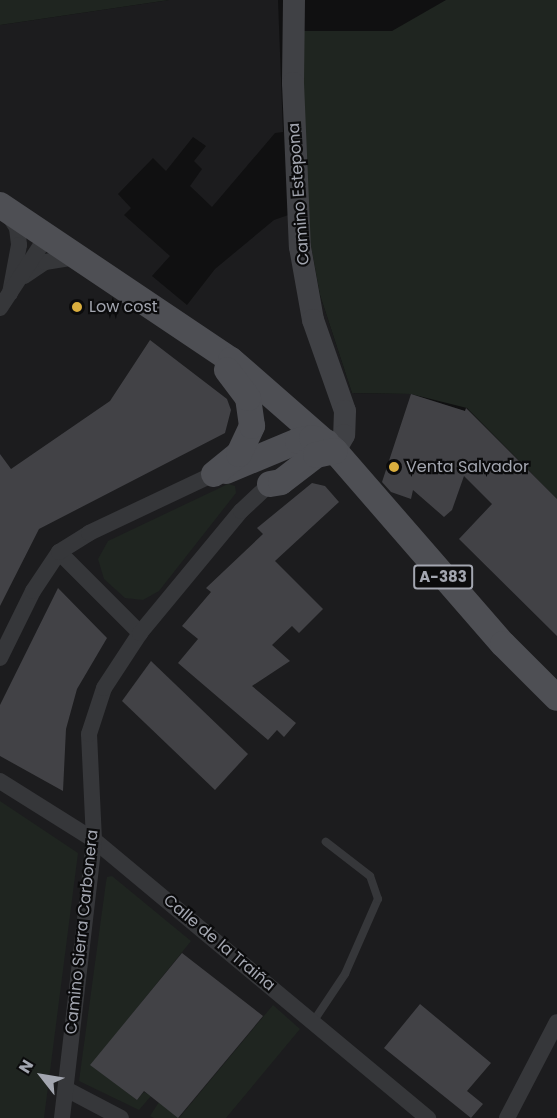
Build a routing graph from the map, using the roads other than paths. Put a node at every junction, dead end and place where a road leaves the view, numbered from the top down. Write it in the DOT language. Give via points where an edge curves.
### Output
graph roads {
  1 [pos="294,0"];
  2 [pos="1,206"];
  3 [pos="46,236"];
  4 [pos="78,257"];
  5 [pos="14,286"];
  6 [pos="0,308"];
  7 [pos="184,328"];
  8 [pos="321,440"];
  9 [pos="256,460"];
  10 [pos="214,474"];
  11 [pos="266,487"];
  12 [pos="59,552"];
  13 [pos="140,633"];
  14 [pos="0,658"];
  15 [pos="557,698"];
  16 [pos="0,781"];
  17 [pos="94,840"];
  18 [pos="326,842"];
  19 [pos="313,1022"];
  20 [pos="557,1022"];
  21 [pos="66,1089"];
  22 [pos="63,1118"];
  23 [pos="121,1118"];
  24 [pos="428,1118"];
  25 [pos="507,1118"];
  1 -- 8 [label="main road, Camino Estepona" via="293,83 300,247 314,320 345,411 344,435"];
  2 -- 3 [label="main road, A-383"];
  2 -- 5 [label="street" via="19,237"];
  3 -- 4 [label="main road, A-383"];
  3 -- 5 [label="street"];
  4 -- 5 [label="street" via="45,262"];
  4 -- 7 [label="main road, A-383"];
  5 -- 6 [label="street"];
  7 -- 8 [label="main road, A-383" via="231,360"];
  7 -- 10 [label="main road" via="240,385 251,408 252,426 243,449"];
  8 -- 9 [label="main road"];
  8 -- 11 [label="main road" via="316,454 280,482"];
  8 -- 15 [label="main road, A-383" via="503,644"];
  9 -- 10 [label="main road"];
  9 -- 11 [label="main road" via="272,470"];
  10 -- 12 [label="street" via="89,533"];
  11 -- 13 [label="street, Camino Sierra Carbonera"];
  12 -- 13 [label="street"];
  12 -- 14 [label="street" via="33,591"];
  13 -- 17 [label="street, Camino Sierra Carbonera" via="104,688 89,734"];
  16 -- 17 [label="street, Calle de la Traiña"];
  17 -- 19 [label="street, Calle de la Traiña"];
  17 -- 21 [label="street, Camino Sierra Carbonera"];
  18 -- 19 [label="lane" via="370,876 378,899 345,974"];
  19 -- 24 [label="street, Calle de la Traiña"];
  20 -- 25 [label="street"];
  21 -- 22 [label="street, Camino Sierra Carbonera"];
  21 -- 23 [label="street"];
}
